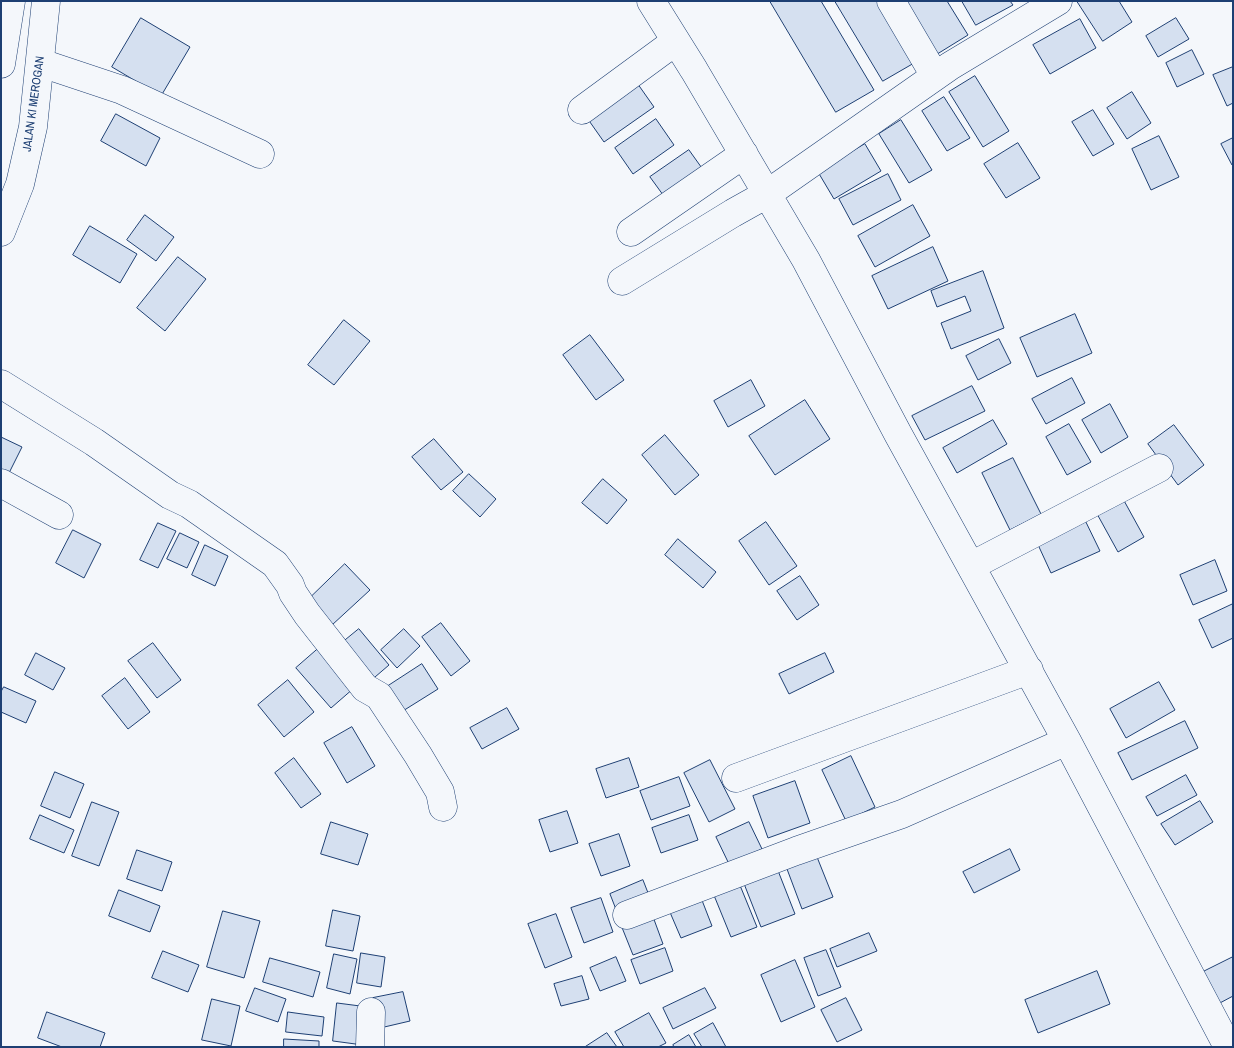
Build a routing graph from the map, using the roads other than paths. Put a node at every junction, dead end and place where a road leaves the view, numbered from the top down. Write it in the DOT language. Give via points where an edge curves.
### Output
graph roads {
  1 [pos="10,1"];
  2 [pos="46,1"];
  3 [pos="651,1"];
  4 [pos="891,1"];
  5 [pos="1058,1"];
  6 [pos="1022,10"];
  7 [pos="676,41"];
  8 [pos="41,63"];
  9 [pos="1,64"];
  10 [pos="935,76"];
  11 [pos="582,110"];
  12 [pos="260,154"];
  13 [pos="744,154"];
  14 [pos="767,194"];
  15 [pos="1,232"];
  16 [pos="631,232"];
  17 [pos="622,281"];
  18 [pos="1,384"];
  19 [pos="1159,468"];
  20 [pos="1,484"];
  21 [pos="59,515"];
  22 [pos="974,571"];
  23 [pos="1029,670"];
  24 [pos="1067,741"];
  25 [pos="736,778"];
  26 [pos="443,807"];
  27 [pos="627,915"];
  28 [pos="371,1012"];
  29 [pos="1226,1031"];
  30 [pos="370,1047"];
  1 -- 9 [label="main road"];
  2 -- 8 [label="main road, JALAN KI MEROGAN"];
  3 -- 7 [label="main road"];
  4 -- 10 [label="main road"];
  5 -- 6 [label="main road"];
  6 -- 10 [label="main road"];
  7 -- 11 [label="main road"];
  7 -- 13 [label="main road"];
  8 -- 12 [label="main road" via="122,90"];
  8 -- 15 [label="main road, JALAN KI MEROGAN" via="23,175"];
  10 -- 14 [label="main road"];
  13 -- 14 [label="main road"];
  13 -- 16 [label="main road"];
  14 -- 17 [label="main road"];
  14 -- 22 [label="main road"];
  18 -- 26 [label="main road" via="94,442 170,495 189,504 275,564 307,614 365,688 382,699 440,792"];
  19 -- 22 [label="main road"];
  20 -- 21 [label="main road"];
  22 -- 23 [label="main road"];
  23 -- 24 [label="main road"];
  23 -- 25 [label="main road"];
  24 -- 27 [label="main road" via="902,814"];
  24 -- 29 [label="main road"];
  28 -- 30 [label="main road"];
}
